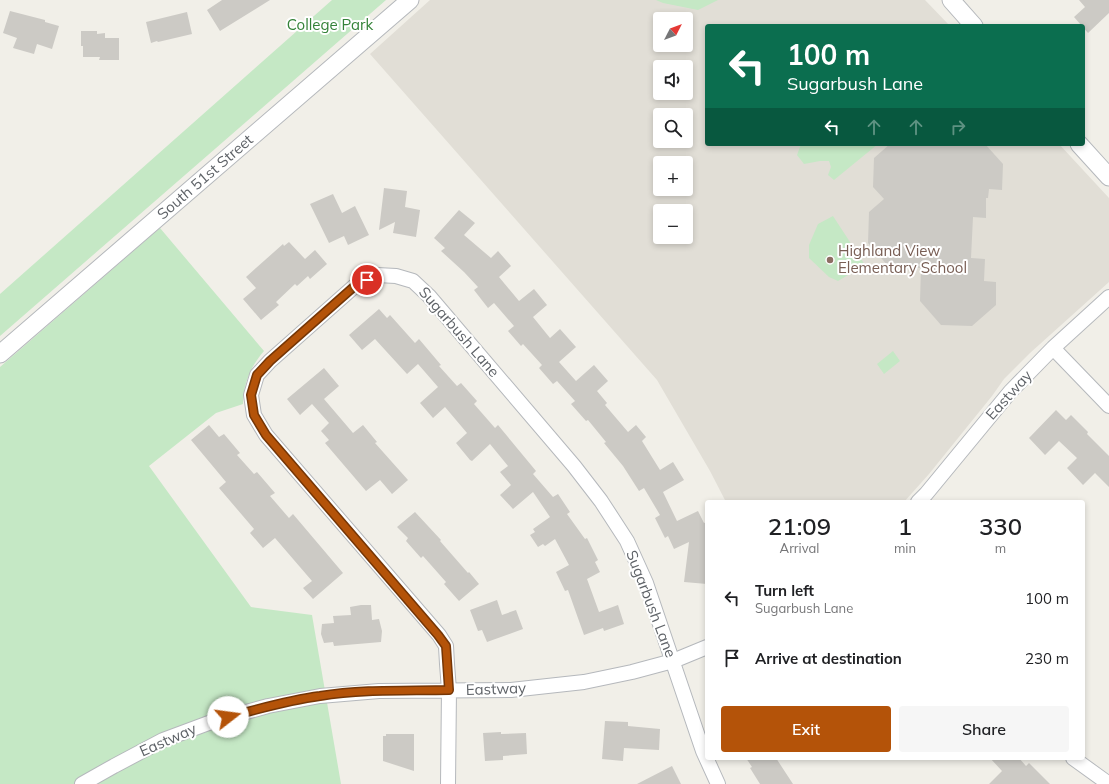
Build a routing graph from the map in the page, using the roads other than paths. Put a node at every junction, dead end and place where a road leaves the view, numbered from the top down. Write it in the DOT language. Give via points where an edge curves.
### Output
graph roads {
  1 [pos="410,0"];
  2 [pos="951,0"];
  3 [pos="972,24"];
  4 [pos="1081,146"];
  5 [pos="1109,177"];
  6 [pos="1109,297"];
  7 [pos="1053,348"];
  8 [pos="0,354"];
  9 [pos="1109,406"];
  10 [pos="920,500"];
  11 [pos="705,648"];
  12 [pos="673,661"];
  13 [pos="449,690"];
  14 [pos="705,755"];
  15 [pos="707,760"];
  16 [pos="1076,760"];
  17 [pos="82,784"];
  18 [pos="448,784"];
  19 [pos="718,784"];
  20 [pos="1109,784"];
  1 -- 8 [label="street, South 51st Street"];
  2 -- 3 [label="street"];
  4 -- 5 [label="street"];
  6 -- 7 [label="street, Eastway"];
  7 -- 9 [label="street"];
  7 -- 10 [label="street, Eastway" via="1010,392"];
  11 -- 12 [label="street, Eastway"];
  12 -- 13 [label="street, Eastway" via="584,682 511,690"];
  12 -- 13 [label="street, Sugarbush Lane" via="646,583 627,541 602,501 429,296 413,282 396,276 377,275 357,284 257,375 251,395 254,415 266,435 446,646"];
  12 -- 14 [label="street, Sugarbush Lane"];
  13 -- 17 [label="street, Eastway" via="379,691 320,696 268,706 214,721 163,740"];
  13 -- 18 [label="street, Sugarbush Lane"];
  15 -- 19 [label="street, Sugarbush Lane"];
  16 -- 20 [label="street"];
}
